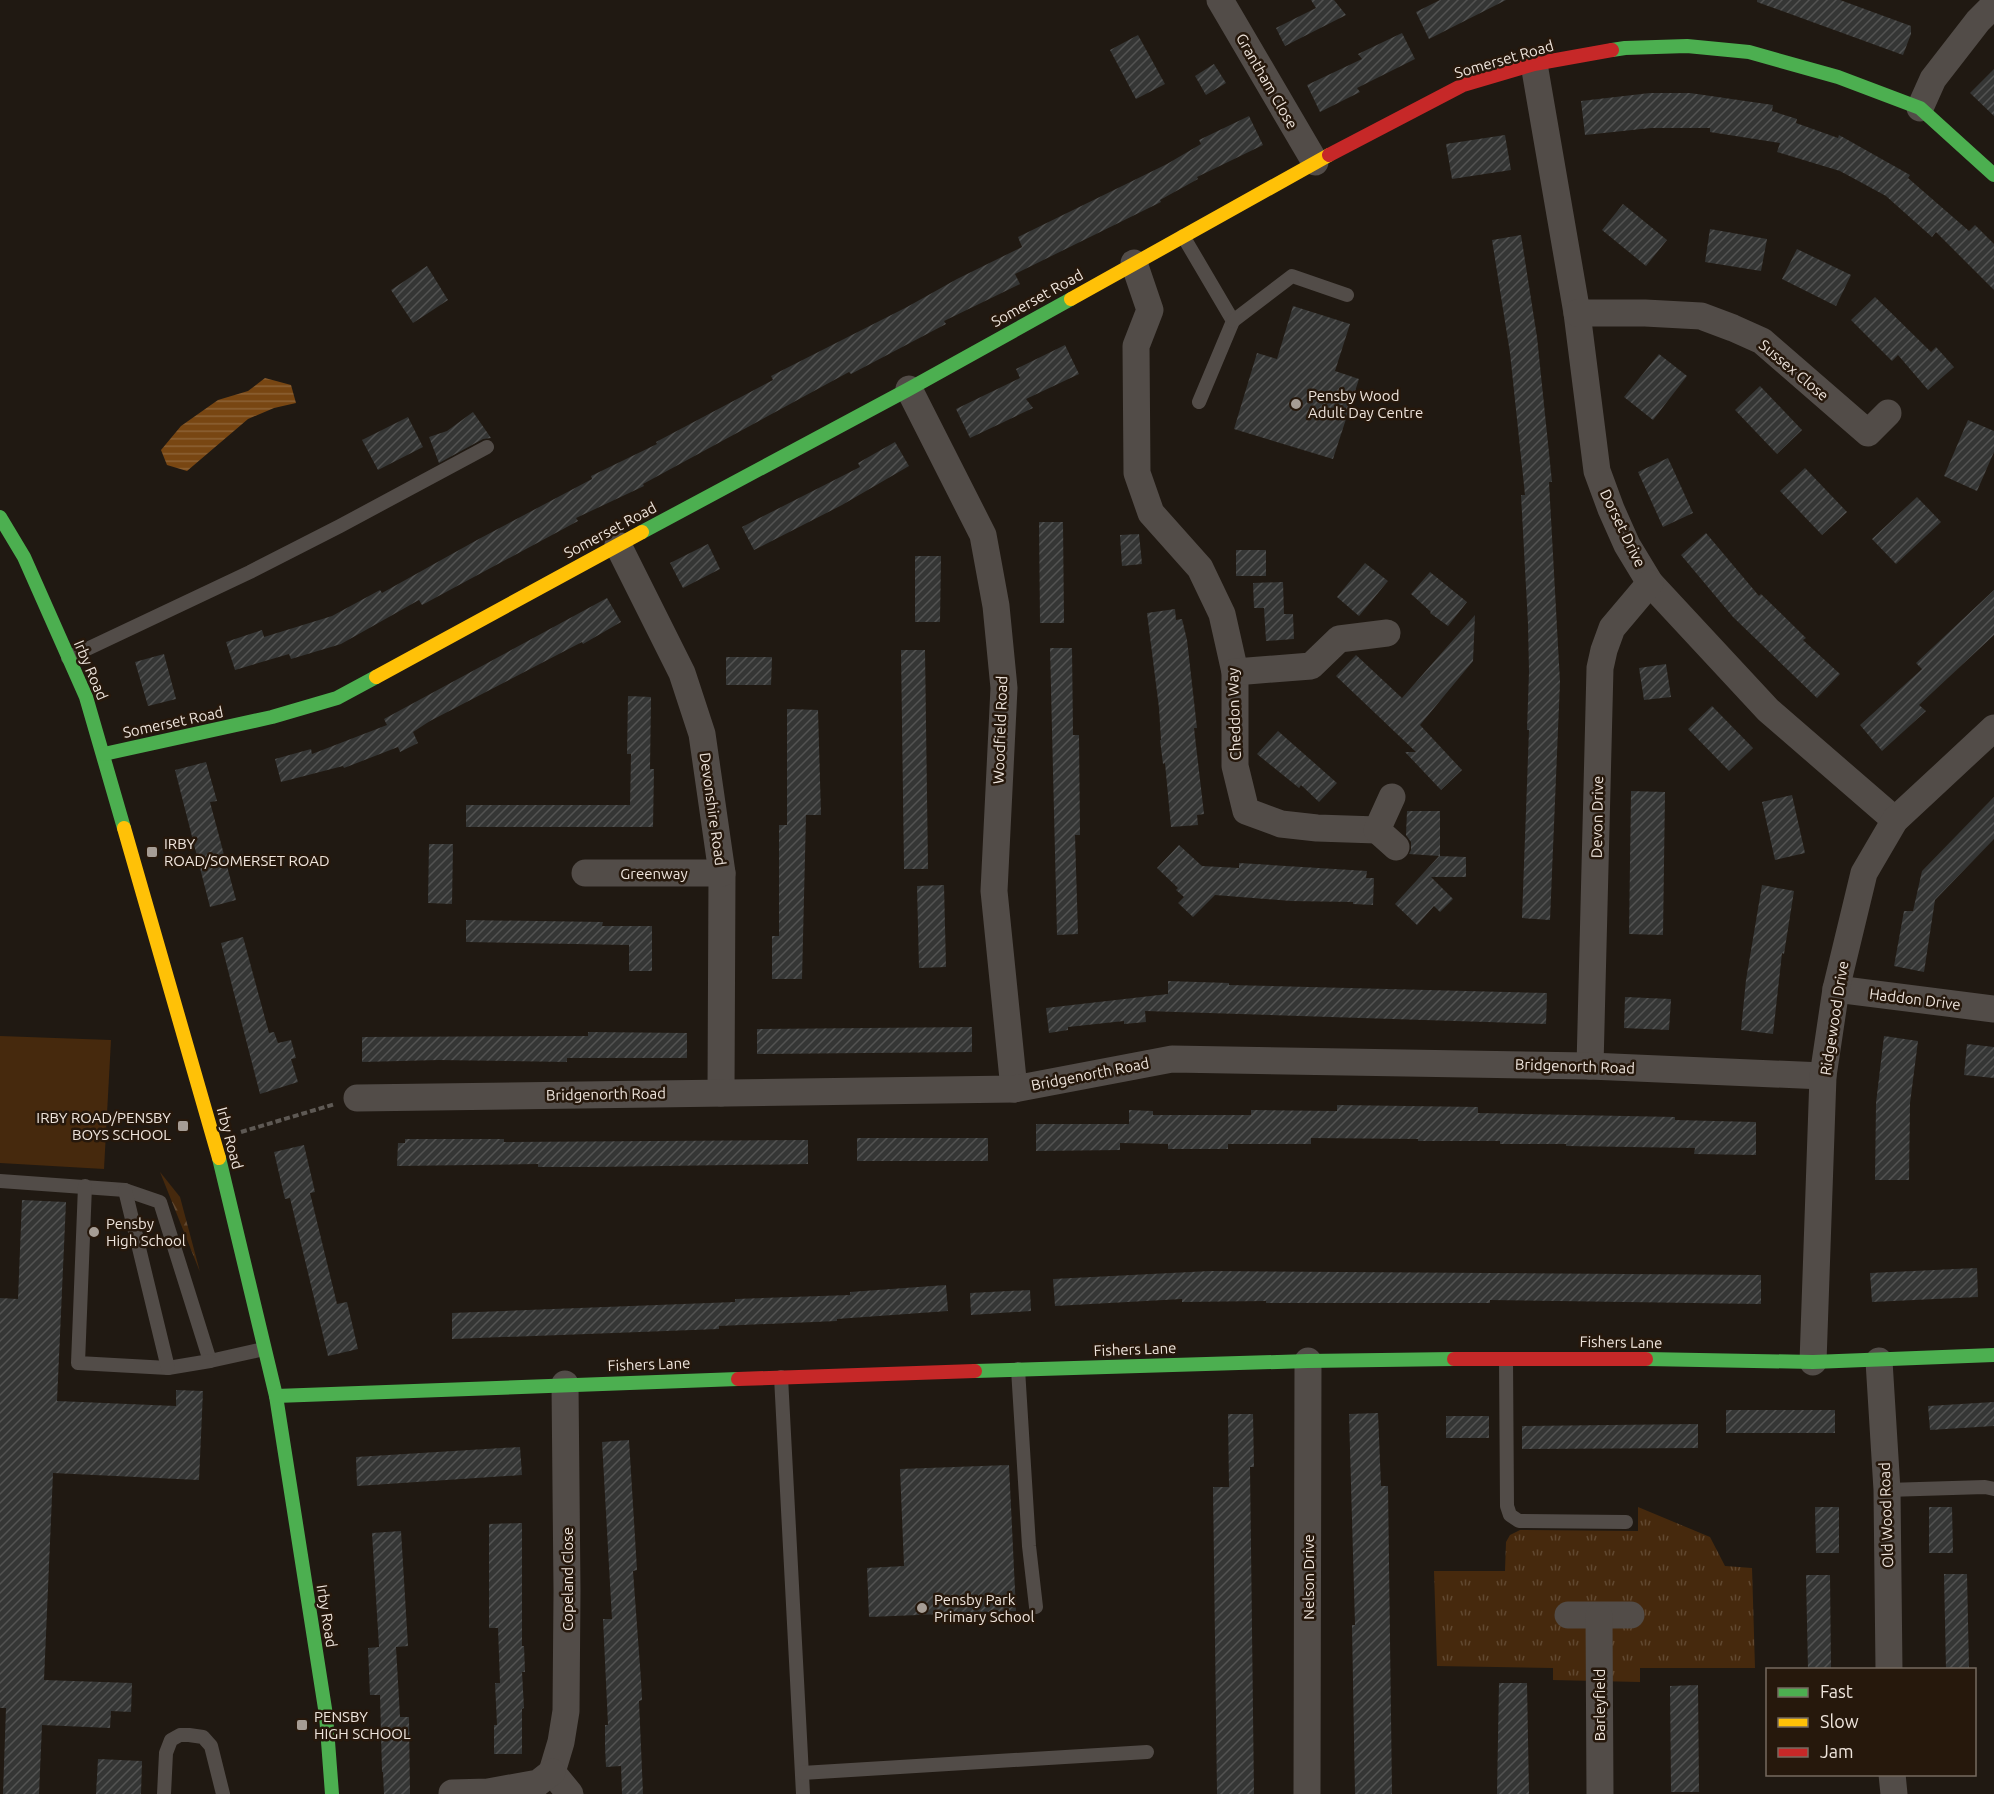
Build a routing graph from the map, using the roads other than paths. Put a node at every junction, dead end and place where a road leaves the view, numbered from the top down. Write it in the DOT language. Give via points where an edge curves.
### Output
graph roads {
  1 [pos="1220,0"];
  2 [pos="1994,5"];
  3 [pos="1533,64"];
  4 [pos="1920,108"];
  5 [pos="1315,162"];
  6 [pos="1994,175"];
  7 [pos="1183,236"];
  8 [pos="1134,263"];
  9 [pos="1347,295"];
  10 [pos="1577,313"];
  11 [pos="1233,321"];
  12 [pos="909,389"];
  13 [pos="1200,402"];
  14 [pos="1888,413"];
  15 [pos="487,447"];
  16 [pos="0,517"];
  17 [pos="618,544"];
  18 [pos="1650,583"];
  19 [pos="1387,633"];
  20 [pos="68,658"];
  21 [pos="1235,672"];
  22 [pos="1994,728"];
  23 [pos="104,754"];
  24 [pos="1392,797"];
  25 [pos="1895,820"];
  26 [pos="585,873"];
  27 [pos="722,873"];
  28 [pos="1836,989"];
  29 [pos="1994,1009"];
  30 [pos="1590,1066"];
  31 [pos="1824,1076"];
  32 [pos="1014,1089"];
  33 [pos="721,1093"];
  34 [pos="357,1098"];
  35 [pos="0,1181"];
  36 [pos="85,1186"];
  37 [pos="125,1190"];
  38 [pos="264,1348"];
  39 [pos="1994,1355"];
  40 [pos="1506,1358"];
  41 [pos="210,1361"];
  42 [pos="1308,1361"];
  43 [pos="1879,1361"];
  44 [pos="1813,1362"];
  45 [pos="168,1368"];
  46 [pos="1018,1370"];
  47 [pos="781,1377"];
  48 [pos="565,1384"];
  49 [pos="276,1396"];
  50 [pos="1994,1489"];
  51 [pos="1887,1490"];
  52 [pos="1626,1522"];
  53 [pos="1036,1607"];
  54 [pos="1568,1615"];
  55 [pos="1630,1615"];
  56 [pos="1599,1616"];
  57 [pos="1889,1668"];
  58 [pos="1147,1752"];
  59 [pos="552,1772"];
  60 [pos="802,1773"];
  61 [pos="1892,1776"];
  62 [pos="452,1793"];
  63 [pos="164,1794"];
  64 [pos="224,1794"];
  65 [pos="332,1794"];
  66 [pos="570,1794"];
  67 [pos="803,1794"];
  68 [pos="1307,1794"];
  69 [pos="1600,1794"];
  70 [pos="1894,1794"];
  1 -- 5 [label="street, Grantham Close"];
  2 -- 4 [label="street" via="1933,79"];
  3 -- 4 [label="street, Somerset Road" via="1625,48 1687,46 1749,52 1838,77"];
  3 -- 5 [label="street, Somerset Road" via="1463,85"];
  3 -- 10 [label="street, Dorset Drive"];
  4 -- 6 [label="street, Somerset Road"];
  5 -- 7 [label="street, Somerset Road"];
  7 -- 8 [label="street, Somerset Road"];
  7 -- 11 [label="lane"];
  8 -- 12 [label="street, Somerset Road"];
  8 -- 21 [label="street, Cheddon Way" via="1150,310 1136,346 1137,473 1152,513 1200,568 1222,614"];
  9 -- 11 [label="lane" via="1292,276"];
  10 -- 14 [label="street, Sussex Close" via="1701,316 1762,341 1868,433"];
  10 -- 18 [label="street, Dorset Drive" via="1597,471 1627,545"];
  11 -- 13 [label="lane"];
  12 -- 17 [label="street, Somerset Road"];
  12 -- 32 [label="street, Woodfield Road" via="983,535 996,606 1004,688 994,891"];
  15 -- 20 [label="lane" via="250,572"];
  16 -- 20 [label="street, Irby Road" via="24,557"];
  17 -- 23 [label="street, Somerset Road" via="337,698 272,717"];
  17 -- 27 [label="street, Devonshire Road" via="682,673 702,734"];
  18 -- 25 [label="street, Dorset Drive" via="1768,710"];
  18 -- 30 [label="street, Devon Drive" via="1612,628 1600,668"];
  19 -- 21 [label="street" via="1339,639 1311,666"];
  20 -- 23 [label="street, Irby Road"];
  21 -- 24 [label="street, Cheddon Way" via="1235,766 1246,812 1281,824 1386,839"];
  22 -- 25 [label="street, Ridgewood Drive"];
  23 -- 38 [label="street, Irby Road" via="215,1140"];
  25 -- 28 [label="street, Ridgewood Drive" via="1864,873"];
  26 -- 27 [label="street, Greenway"];
  27 -- 33 [label="street, Devonshire Road"];
  28 -- 29 [label="street, Haddon Drive"];
  28 -- 31 [label="street, Ridgewood Drive"];
  30 -- 31 [label="street, Bridgenorth Road"];
  30 -- 32 [label="street, Bridgenorth Road" via="1172,1059"];
  31 -- 44 [label="street, Ridgewood Drive"];
  32 -- 33 [label="street, Bridgenorth Road"];
  33 -- 34 [label="street, Bridgenorth Road"];
  35 -- 36 [label="lane"];
  36 -- 37 [label="lane"];
  36 -- 45 [label="lane" via="78,1363"];
  37 -- 41 [label="lane" via="160,1202"];
  37 -- 45 [label="lane"];
  38 -- 41 [label="lane"];
  38 -- 49 [label="street, Irby Road"];
  39 -- 43 [label="street, Fishers Lane"];
  40 -- 42 [label="street, Fishers Lane"];
  40 -- 44 [label="street, Fishers Lane"];
  40 -- 52 [label="lane" via="1510,1515 1519,1521"];
  41 -- 45 [label="lane"];
  42 -- 46 [label="street, Fishers Lane"];
  42 -- 68 [label="street, Nelson Drive"];
  43 -- 44 [label="street, Fishers Lane"];
  43 -- 51 [label="street, Old Wood Road"];
  46 -- 47 [label="street, Fishers Lane"];
  46 -- 53 [label="lane"];
  47 -- 48 [label="street, Fishers Lane"];
  47 -- 60 [label="lane"];
  48 -- 49 [label="street, Fishers Lane"];
  48 -- 59 [label="street, Copeland Close" via="566,1711"];
  49 -- 65 [label="street, Irby Road" via="326,1715"];
  50 -- 51 [label="lane"];
  51 -- 57 [label="street, Old Wood Road"];
  54 -- 56 [label="street"];
  55 -- 56 [label="street"];
  56 -- 69 [label="street, Barleyfield"];
  58 -- 60 [label="lane"];
  59 -- 62 [label="street" via="538,1783 488,1792"];
  59 -- 66 [label="street"];
  60 -- 67 [label="lane"];
  61 -- 70 [label="street"];
  63 -- 64 [label="lane" via="166,1753 171,1740 180,1735 203,1737 211,1746"];
}
